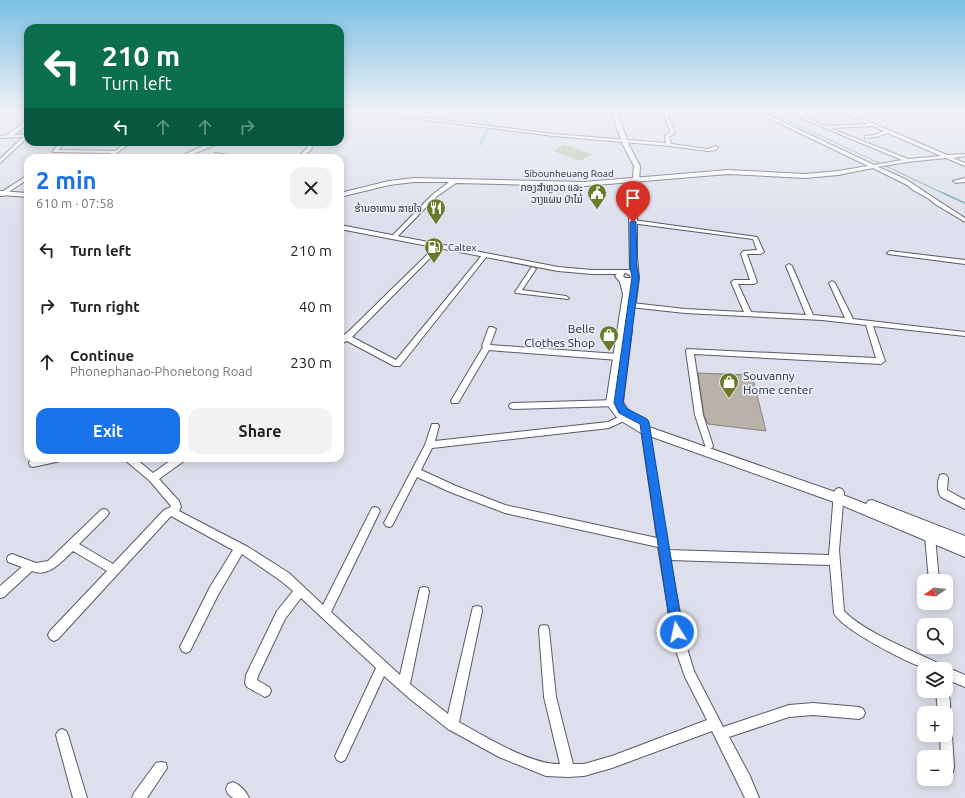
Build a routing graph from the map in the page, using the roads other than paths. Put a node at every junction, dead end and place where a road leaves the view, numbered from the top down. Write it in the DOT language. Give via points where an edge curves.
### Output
graph roads {
  1 [pos="15,147"];
  2 [pos="58,147"];
  3 [pos="123,147"];
  4 [pos="204,147"];
  5 [pos="626,147"];
  6 [pos="686,147"];
  7 [pos="716,147"];
  8 [pos="832,147"];
  9 [pos="876,147"];
  10 [pos="925,147"];
  11 [pos="116,152"];
  12 [pos="113,154"];
  13 [pos="188,154"];
  14 [pos="944,156"];
  15 [pos="965,156"];
  16 [pos="908,161"];
  17 [pos="0,162"];
  18 [pos="965,166"];
  19 [pos="874,167"];
  20 [pos="24,180"];
  21 [pos="456,180"];
  22 [pos="634,180"];
  23 [pos="965,180"];
  24 [pos="956,182"];
  25 [pos="344,194"];
  26 [pos="2,195"];
  27 [pos="24,195"];
  28 [pos="631,220"];
  29 [pos="965,220"];
  30 [pos="344,228"];
  31 [pos="344,231"];
  32 [pos="394,237"];
  33 [pos="438,247"];
  34 [pos="890,253"];
  35 [pos="484,256"];
  36 [pos="965,262"];
  37 [pos="789,266"];
  38 [pos="533,269"];
  39 [pos="591,273"];
  40 [pos="622,275"];
  41 [pos="635,277"];
  42 [pos="832,283"];
  43 [pos="566,298"];
  44 [pos="632,305"];
  45 [pos="748,314"];
  46 [pos="810,318"];
  47 [pos="850,321"];
  48 [pos="869,324"];
  49 [pos="492,329"];
  50 [pos="965,334"];
  51 [pos="346,337"];
  52 [pos="487,347"];
  53 [pos="618,357"];
  54 [pos="455,401"];
  55 [pos="615,403"];
  56 [pos="514,406"];
  57 [pos="623,418"];
  58 [pos="435,426"];
  59 [pos="644,426"];
  60 [pos="429,445"];
  61 [pos="709,446"];
  62 [pos="38,462"];
  63 [pos="134,462"];
  64 [pos="175,462"];
  65 [pos="33,463"];
  66 [pos="415,472"];
  67 [pos="153,478"];
  68 [pos="943,478"];
  69 [pos="839,495"];
  70 [pos="965,505"];
  71 [pos="374,511"];
  72 [pos="172,512"];
  73 [pos="104,513"];
  74 [pos="389,523"];
  75 [pos="930,536"];
  76 [pos="965,542"];
  77 [pos="72,545"];
  78 [pos="240,548"];
  79 [pos="663,550"];
  80 [pos="965,551"];
  81 [pos="12,559"];
  82 [pos="834,560"];
  83 [pos="31,566"];
  84 [pos="115,570"];
  85 [pos="933,574"];
  86 [pos="300,591"];
  87 [pos="424,592"];
  88 [pos="0,593"];
  89 [pos="477,611"];
  90 [pos="325,613"];
  91 [pos="544,630"];
  92 [pos="54,635"];
  93 [pos="186,647"];
  94 [pos="924,662"];
  95 [pos="383,666"];
  96 [pos="953,676"];
  97 [pos="965,681"];
  98 [pos="404,685"];
  99 [pos="265,691"];
  100 [pos="859,713"];
  101 [pos="714,724"];
  102 [pos="452,726"];
  103 [pos="720,734"];
  104 [pos="62,735"];
  105 [pos="341,756"];
  106 [pos="161,768"];
  107 [pos="568,771"];
  108 [pos="80,798"];
  109 [pos="139,798"];
  110 [pos="752,798"];
  1 -- 17 [label="street"];
  2 -- 11 [label="street" via="55,152"];
  3 -- 11 [label="street"];
  4 -- 13 [label="street"];
  5 -- 22 [label="main road" via="637,166"];
  6 -- 7 [label="street" via="708,150"];
  8 -- 19 [label="street"];
  9 -- 16 [label="street"];
  10 -- 14 [label="street"];
  11 -- 12 [label="street"];
  14 -- 15 [label="street, Sibounheuang Road"];
  14 -- 16 [label="street, Sibounheuang Road"];
  14 -- 18 [label="street"];
  16 -- 19 [label="street, Sibounheuang Road"];
  19 -- 22 [label="street, Sibounheuang Road" via="816,176 728,172"];
  19 -- 29 [label="street" via="934,199"];
  20 -- 26 [label="street"];
  21 -- 22 [label="street, Sibounheuang Road" via="584,184"];
  21 -- 25 [label="street, Sibounheuang Road" via="401,181"];
  21 -- 32 [label="street" via="434,196"];
  22 -- 28 [label="main road"];
  23 -- 24 [label="street"];
  26 -- 27 [label="main road"];
  28 -- 40 [label="main road" via="628,265"];
  28 -- 41 [label="main road"];
  28 -- 45 [label="street" via="756,238 761,252 744,254 754,282 734,282"];
  30 -- 32 [label="main road"];
  31 -- 33 [label="main road"];
  32 -- 33 [label="main road"];
  33 -- 35 [label="main road"];
  33 -- 51 [label="street"];
  34 -- 36 [label="street"];
  35 -- 38 [label="main road"];
  35 -- 39 [label="main road" via="558,270"];
  35 -- 51 [label="street" via="397,364"];
  37 -- 46 [label="street"];
  38 -- 39 [label="main road" via="567,274"];
  38 -- 43 [label="street" via="518,292"];
  39 -- 40 [label="main road"];
  40 -- 41 [label="main road" via="631,272"];
  40 -- 53 [label="main road" via="627,294"];
  41 -- 44 [label="main road"];
  42 -- 47 [label="street"];
  44 -- 45 [label="street"];
  44 -- 55 [label="main road"];
  45 -- 46 [label="street"];
  46 -- 47 [label="street"];
  47 -- 48 [label="street"];
  48 -- 50 [label="street"];
  48 -- 61 [label="street" via="881,361 690,351 699,415"];
  49 -- 52 [label="street"];
  52 -- 53 [label="street"];
  52 -- 54 [label="street"];
  53 -- 55 [label="main road"];
  55 -- 56 [label="street"];
  55 -- 57 [label="main road" via="616,413"];
  55 -- 59 [label="main road"];
  57 -- 59 [label="main road"];
  57 -- 60 [label="street" via="609,425"];
  58 -- 60 [label="street"];
  59 -- 61 [label="main road"];
  59 -- 69 [label="main road"];
  59 -- 79 [label="street"];
  60 -- 66 [label="street"];
  61 -- 69 [label="main road"];
  62 -- 65 [label="street"];
  63 -- 67 [label="street"];
  64 -- 67 [label="street"];
  66 -- 74 [label="street"];
  66 -- 79 [label="street" via="505,509"];
  67 -- 72 [label="street" via="176,505"];
  68 -- 70 [label="street" via="944,494"];
  69 -- 75 [label="main road"];
  69 -- 76 [label="main road"];
  69 -- 82 [label="street"];
  71 -- 90 [label="street"];
  72 -- 78 [label="street"];
  72 -- 84 [label="street" via="167,513"];
  73 -- 77 [label="street"];
  75 -- 80 [label="main road"];
  75 -- 85 [label="street"];
  77 -- 83 [label="street" via="51,565 41,568"];
  77 -- 84 [label="street"];
  78 -- 86 [label="street" via="285,577"];
  78 -- 93 [label="street" via="214,591"];
  79 -- 82 [label="street"];
  79 -- 101 [label="street" via="684,658"];
  81 -- 83 [label="street"];
  82 -- 94 [label="street" via="837,608 842,618"];
  83 -- 88 [label="street"];
  84 -- 92 [label="street"];
  86 -- 90 [label="street"];
  86 -- 99 [label="street" via="281,615 252,675 251,683"];
  87 -- 98 [label="street"];
  89 -- 102 [label="street"];
  90 -- 95 [label="street"];
  91 -- 107 [label="street" via="550,697"];
  95 -- 98 [label="street"];
  95 -- 105 [label="street"];
  96 -- 97 [label="street"];
  98 -- 102 [label="street"];
  100 -- 103 [label="street" via="813,709 789,711"];
  101 -- 103 [label="street"];
  101 -- 107 [label="street" via="612,762 584,770"];
  102 -- 107 [label="street" via="503,753 539,767"];
  103 -- 110 [label="street"];
  104 -- 108 [label="street"];
  106 -- 109 [label="street"];
}
